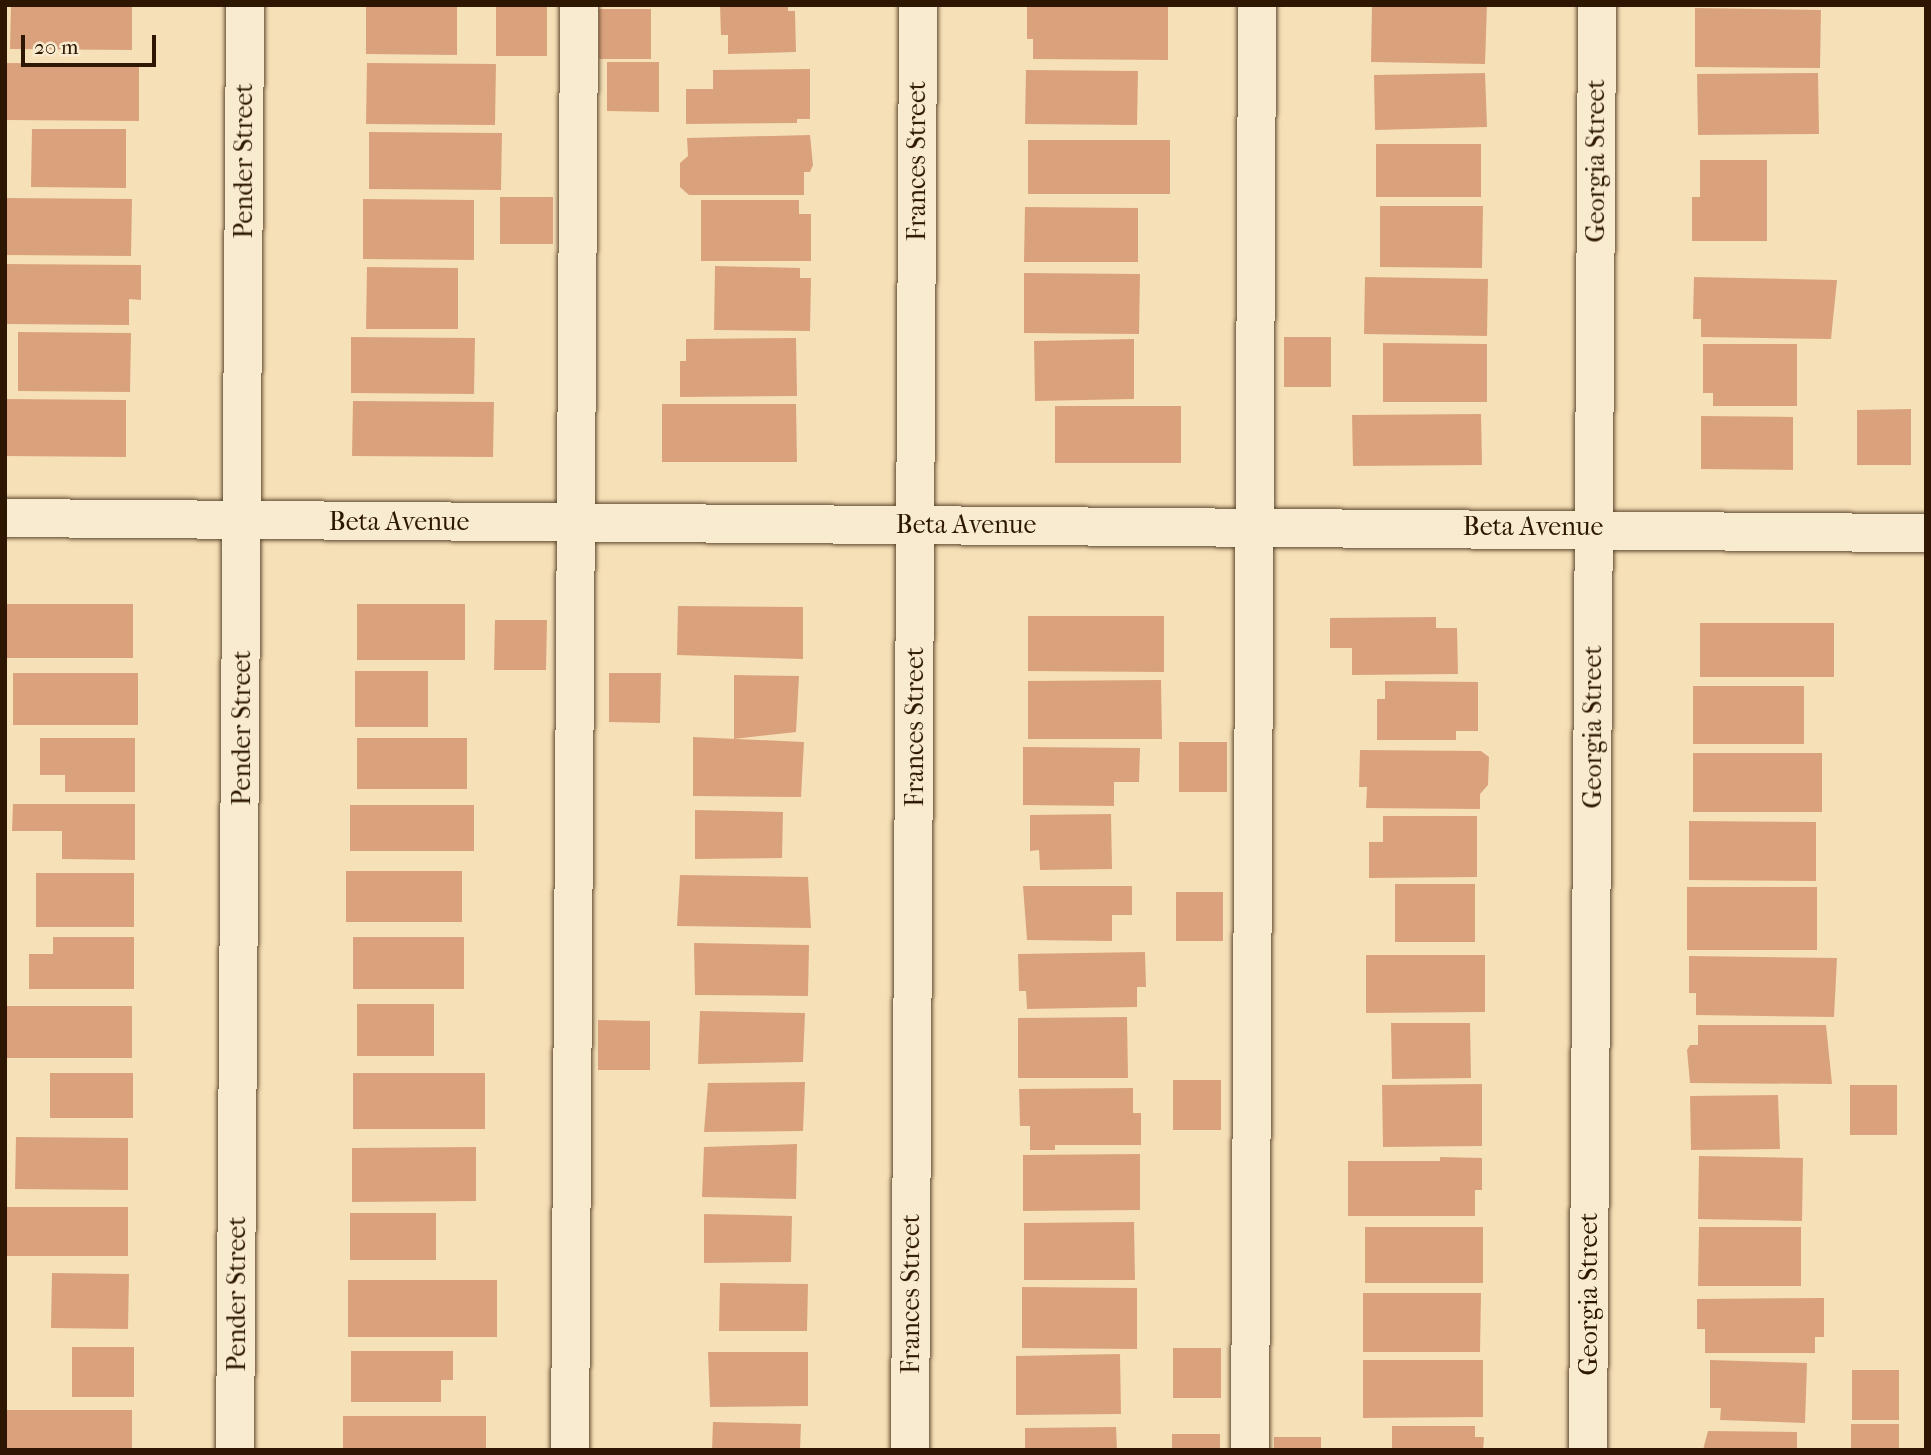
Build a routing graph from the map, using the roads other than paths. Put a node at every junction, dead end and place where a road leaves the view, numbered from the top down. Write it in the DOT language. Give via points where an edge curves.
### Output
graph roads {
  1 [pos="245,5"];
  2 [pos="579,5"];
  3 [pos="918,5"];
  4 [pos="1257,5"];
  5 [pos="1597,5"];
  6 [pos="5,518"];
  7 [pos="243,522"];
  8 [pos="573,522"];
  9 [pos="916,525"];
  10 [pos="1254,527"];
  11 [pos="1594,528"];
  12 [pos="1926,533"];
  13 [pos="235,1450"];
  14 [pos="570,1450"];
  15 [pos="910,1450"];
  16 [pos="1250,1450"];
  17 [pos="1588,1450"];
  1 -- 7 [label="street, Pender Street"];
  2 -- 8 [label="street"];
  3 -- 9 [label="street, Frances Street"];
  4 -- 10 [label="street"];
  5 -- 11 [label="street, Georgia Street"];
  6 -- 7 [label="street, Beta Avenue"];
  7 -- 8 [label="street, Beta Avenue"];
  7 -- 13 [label="street, Pender Street"];
  8 -- 9 [label="street, Beta Avenue"];
  8 -- 14 [label="street"];
  9 -- 10 [label="street, Beta Avenue"];
  9 -- 15 [label="street, Frances Street"];
  10 -- 11 [label="street, Beta Avenue"];
  10 -- 16 [label="street"];
  11 -- 12 [label="street, Beta Avenue"];
  11 -- 17 [label="street, Georgia Street"];
}
